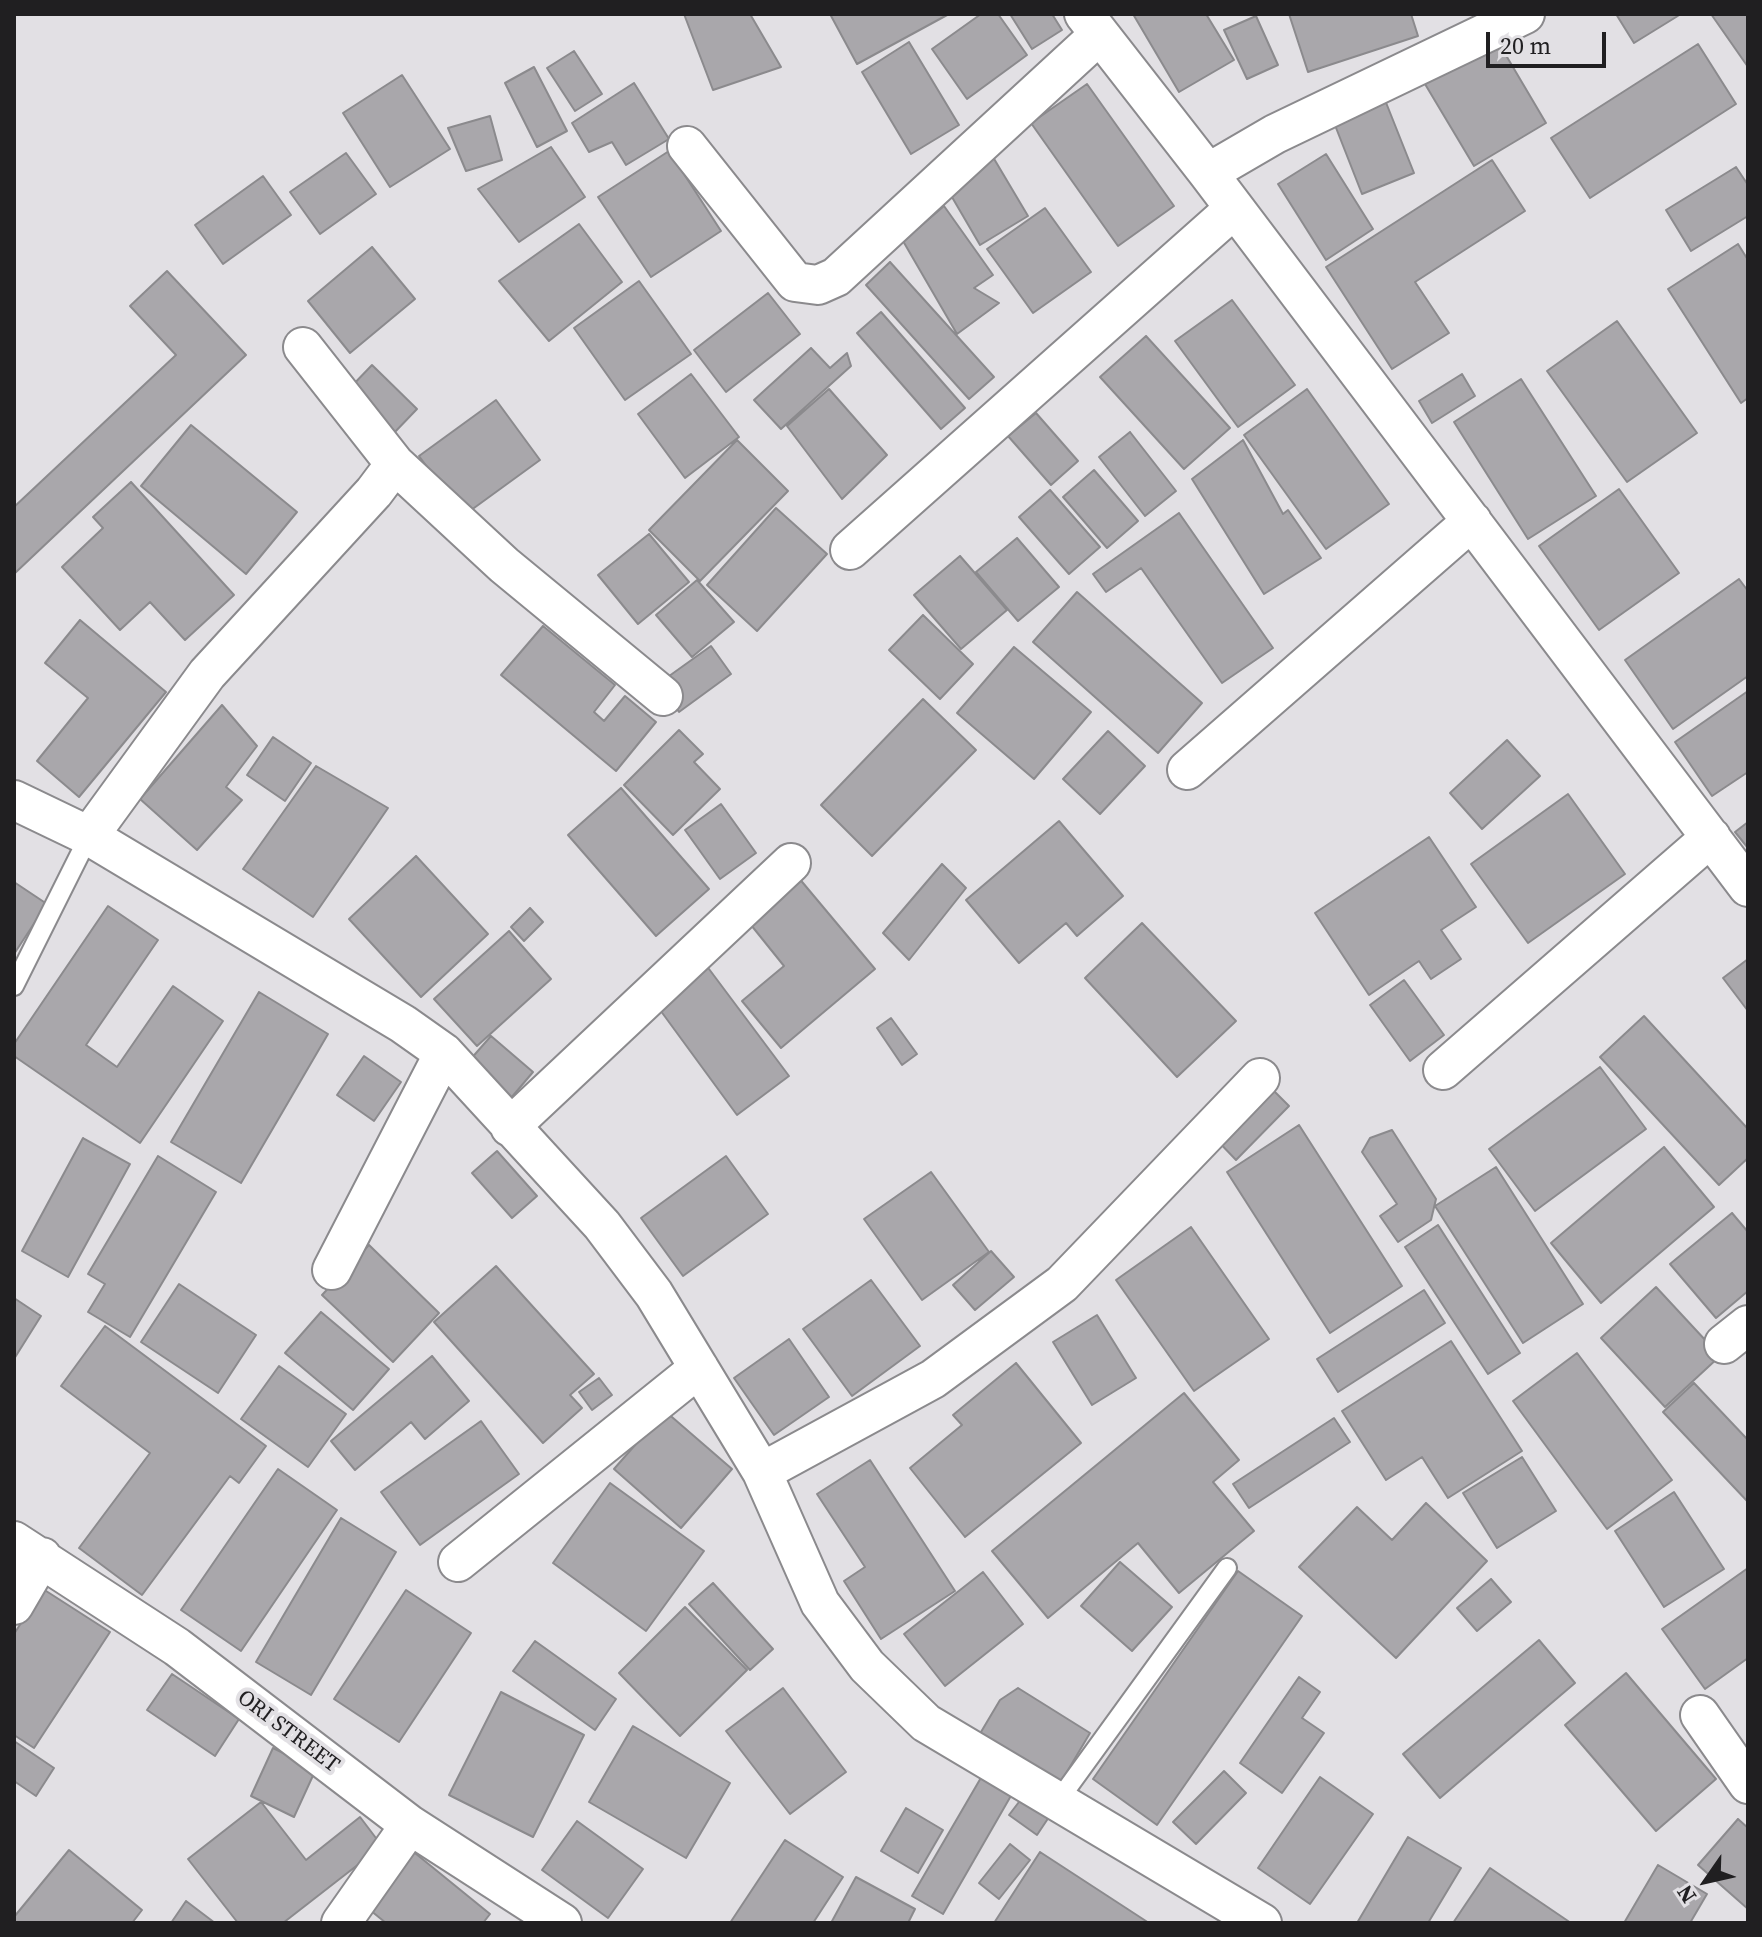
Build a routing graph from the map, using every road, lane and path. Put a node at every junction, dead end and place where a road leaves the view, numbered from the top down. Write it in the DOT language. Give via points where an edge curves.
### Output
graph roads {
  1 [pos="1525,14"];
  2 [pos="1091,24"];
  3 [pos="687,146"];
  4 [pos="1208,173"];
  5 [pos="1234,209"];
  6 [pos="303,347"];
  7 [pos="395,464"];
  8 [pos="1472,521"];
  9 [pos="850,550"];
  10 [pos="663,696"];
  11 [pos="1187,770"];
  12 [pos="14,800"];
  13 [pos="89,836"];
  14 [pos="1711,837"];
  15 [pos="791,863"];
  16 [pos="1748,887"];
  17 [pos="14,986"];
  18 [pos="444,1053"];
  19 [pos="1443,1070"];
  20 [pos="1260,1078"];
  21 [pos="510,1127"];
  22 [pos="332,1270"];
  23 [pos="699,1368"];
  24 [pos="762,1472"];
  25 [pos="28,1549"];
  26 [pos="458,1562"];
  27 [pos="1227,1568"];
  28 [pos="14,1605"];
  29 [pos="1700,1715"];
  30 [pos="1748,1784"];
  31 [pos="1058,1801"];
  32 [pos="410,1825"];
  33 [pos="341,1923"];
  34 [pos="562,1923"];
  35 [pos="1262,1923"];
  1 -- 4 [label="street" via="1275,134"];
  2 -- 3 [label="street" via="836,277 818,285 795,282"];
  2 -- 4 [label="street"];
  4 -- 5 [label="street"];
  5 -- 8 [label="street"];
  5 -- 9 [label="street"];
  6 -- 7 [label="street"];
  7 -- 10 [label="street" via="504,565"];
  7 -- 13 [label="street" via="207,674"];
  8 -- 11 [label="street"];
  8 -- 14 [label="street"];
  12 -- 13 [label="street"];
  13 -- 17 [label="lane"];
  13 -- 18 [label="street"];
  14 -- 16 [label="street"];
  14 -- 19 [label="street"];
  15 -- 21 [label="street"];
  18 -- 21 [label="street"];
  18 -- 22 [label="street"];
  20 -- 24 [label="street" via="1062,1284 933,1379"];
  21 -- 23 [label="street" via="602,1225 654,1294"];
  23 -- 24 [label="street"];
  23 -- 26 [label="street"];
  24 -- 31 [label="street" via="820,1603 867,1666 926,1723"];
  25 -- 28 [label="street"];
  25 -- 32 [label="street, ORI STREET" via="177,1647"];
  27 -- 31 [label="lane"];
  29 -- 30 [label="street"];
  31 -- 35 [label="street"];
  32 -- 33 [label="street"];
  32 -- 34 [label="street, ORI STREET"];
}
